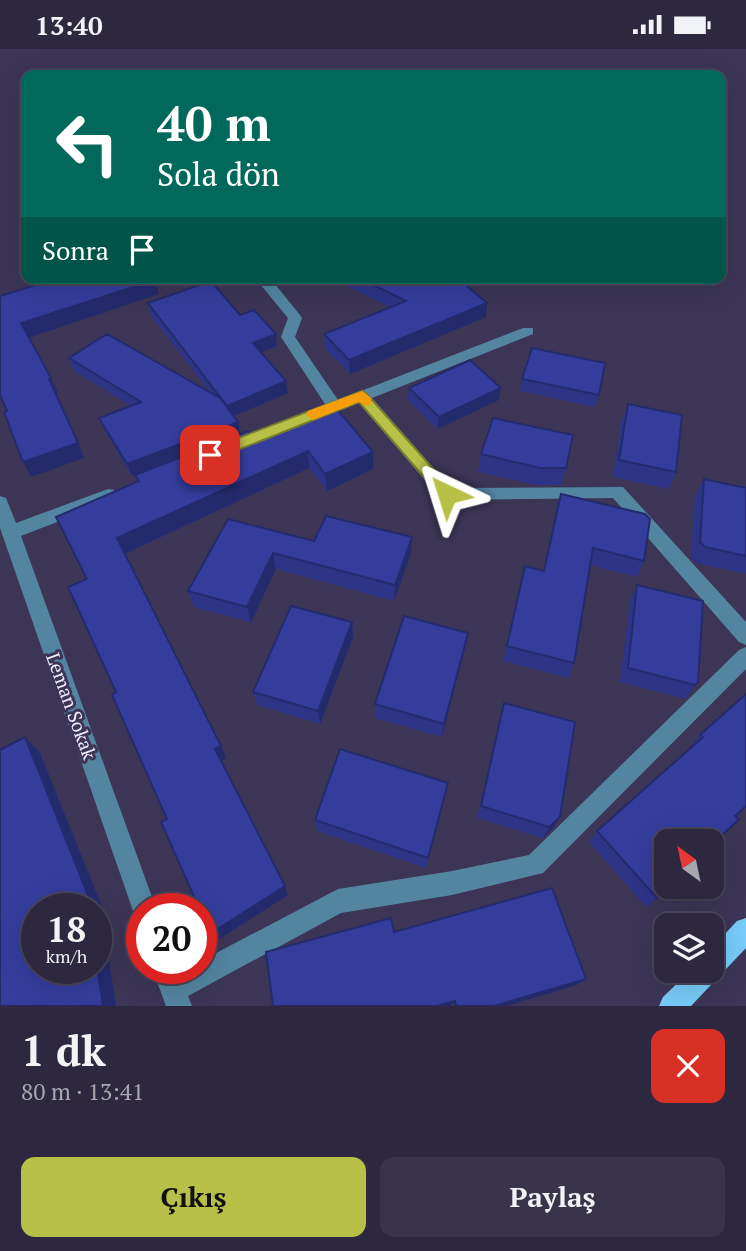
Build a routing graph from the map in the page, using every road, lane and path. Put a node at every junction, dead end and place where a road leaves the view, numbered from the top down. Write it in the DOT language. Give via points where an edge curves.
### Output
graph roads {
  1 [pos="267,284"];
  2 [pos="528,331"];
  3 [pos="362,396"];
  4 [pos="334,407"];
  5 [pos="296,422"];
  6 [pos="127,488"];
  7 [pos="0,503"];
  8 [pos="10,533"];
  9 [pos="746,636"];
  10 [pos="746,656"];
  11 [pos="139,893"];
  12 [pos="746,930"];
  13 [pos="724,954"];
  14 [pos="696,983"];
  15 [pos="173,988"];
  16 [pos="672,1006"];
  1 -- 4 [label="street" via="295,318 288,337"];
  2 -- 3 [label="street"];
  3 -- 4 [label="street"];
  3 -- 9 [label="street" via="447,494 617,492"];
  4 -- 5 [label="street"];
  6 -- 8 [label="street"];
  7 -- 8 [label="street, Leman Sokak"];
  8 -- 11 [label="street, Leman Sokak"];
  10 -- 15 [label="street" via="535,865 338,901"];
  12 -- 13 [label="main road"];
  14 -- 16 [label="main road"];
}
